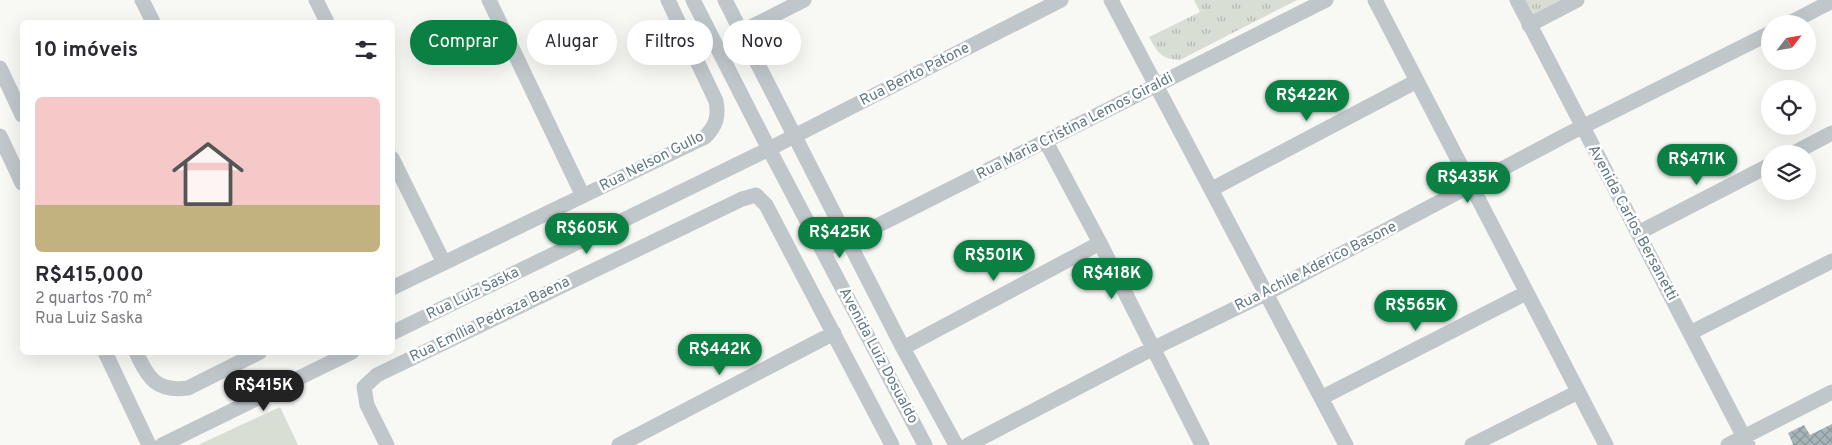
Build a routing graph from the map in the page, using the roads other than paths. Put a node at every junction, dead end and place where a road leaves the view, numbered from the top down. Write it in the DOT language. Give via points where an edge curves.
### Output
graph roads {
  1 [pos="142,0"];
  2 [pos="316,0"];
  3 [pos="489,0"];
  4 [pos="668,0"];
  5 [pos="693,0"];
  6 [pos="725,0"];
  7 [pos="804,0"];
  8 [pos="1061,0"];
  9 [pos="1111,0"];
  10 [pos="1326,0"];
  11 [pos="1375,0"];
  12 [pos="1517,0"];
  13 [pos="1577,0"];
  14 [pos="1832,1"];
  15 [pos="1805,15"];
  16 [pos="152,20"];
  17 [pos="326,20"];
  18 [pos="735,20"];
  19 [pos="765,20"];
  20 [pos="1529,25"];
  21 [pos="1761,38"];
  22 [pos="758,65"];
  23 [pos="0,68"];
  24 [pos="1417,81"];
  25 [pos="1156,85"];
  26 [pos="20,111"];
  27 [pos="1582,128"];
  28 [pos="1832,133"];
  29 [pos="0,136"];
  30 [pos="796,136"];
  31 [pos="1046,142"];
  32 [pos="1809,145"];
  33 [pos="769,150"];
  34 [pos="395,164"];
  35 [pos="1761,170"];
  36 [pos="20,179"];
  37 [pos="1470,186"];
  38 [pos="1212,189"];
  39 [pos="583,196"];
  40 [pos="1638,233"];
  41 [pos="849,240"];
  42 [pos="1100,243"];
  43 [pos="822,250"];
  44 [pos="1832,261"];
  45 [pos="444,263"];
  46 [pos="395,287"];
  47 [pos="1267,293"];
  48 [pos="1526,293"];
  49 [pos="395,332"];
  50 [pos="834,333"];
  51 [pos="1690,333"];
  52 [pos="903,348"];
  53 [pos="1153,348"];
  54 [pos="106,355"];
  55 [pos="137,355"];
  56 [pos="254,355"];
  57 [pos="346,355"];
  58 [pos="1578,392"];
  59 [pos="1832,392"];
  60 [pos="1321,398"];
  61 [pos="1746,441"];
  62 [pos="149,445"];
  63 [pos="162,445"];
  64 [pos="387,445"];
  65 [pos="619,445"];
  66 [pos="892,445"];
  67 [pos="924,445"];
  68 [pos="956,445"];
  69 [pos="968,445"];
  70 [pos="1202,445"];
  71 [pos="1346,445"];
  72 [pos="1472,445"];
  73 [pos="1606,445"];
  74 [pos="1728,445"];
  1 -- 16 [label="street"];
  2 -- 17 [label="street"];
  3 -- 39 [label="street"];
  4 -- 39 [label="street, Rua Nelson Gullo" via="716,101 716,121 705,137"];
  5 -- 33 [label="street, Avenida Luiz Dosualdo"];
  6 -- 18 [label="street, Avenida Luiz Dosualdo"];
  7 -- 19 [label="street"];
  8 -- 30 [label="street, Rua Bento Patone"];
  9 -- 25 [label="street"];
  10 -- 25 [label="street, Rua Maria Cristina Lemos Giraldi"];
  11 -- 24 [label="street"];
  12 -- 20 [label="street, Avenida Carlos Bersanetti"];
  13 -- 20 [label="street"];
  14 -- 15 [label="street"];
  20 -- 27 [label="street, Avenida Carlos Bersanetti"];
  21 -- 27 [label="street, Rua Achile Aderico Basone"];
  22 -- 30 [label="street, Avenida Luiz Dosualdo"];
  23 -- 26 [label="street"];
  24 -- 37 [label="street"];
  24 -- 38 [label="street"];
  25 -- 31 [label="street, Rua Maria Cristina Lemos Giraldi"];
  25 -- 38 [label="street"];
  27 -- 37 [label="street, Rua Achile Aderico Basone"];
  27 -- 40 [label="street, Avenida Carlos Bersanetti"];
  28 -- 32 [label="street"];
  29 -- 36 [label="street"];
  30 -- 33 [label="street, Rua Bento Patone"];
  30 -- 41 [label="street, Avenida Luiz Dosualdo"];
  31 -- 41 [label="street, Rua Maria Cristina Lemos Giraldi"];
  31 -- 42 [label="street"];
  33 -- 43 [label="street, Avenida Luiz Dosualdo"];
  33 -- 49 [label="street, Rua Luiz Saska"];
  34 -- 45 [label="street"];
  35 -- 40 [label="street"];
  37 -- 47 [label="street, Rua Achile Aderico Basone"];
  37 -- 48 [label="street"];
  38 -- 47 [label="street"];
  39 -- 45 [label="street, Rua Nelson Gullo"];
  40 -- 51 [label="street, Avenida Carlos Bersanetti"];
  41 -- 43 [label="street, Rua Maria Cristina Lemos Giraldi"];
  41 -- 52 [label="street, Avenida Luiz Dosualdo"];
  42 -- 52 [label="street"];
  42 -- 53 [label="street"];
  43 -- 67 [label="street, Avenida Luiz Dosualdo"];
  44 -- 51 [label="street"];
  45 -- 46 [label="street, Rua Nelson Gullo"];
  47 -- 53 [label="street, Rua Achile Aderico Basone"];
  47 -- 60 [label="street"];
  48 -- 58 [label="street"];
  48 -- 60 [label="street"];
  50 -- 64 [label="street, Rua Emília Pedraza Baena" via="766,205 756,196 742,199 377,375 364,387 367,405"];
  50 -- 65 [label="street"];
  50 -- 66 [label="street"];
  51 -- 61 [label="street, Avenida Carlos Bersanetti"];
  52 -- 68 [label="street, Avenida Luiz Dosualdo"];
  53 -- 69 [label="street, Rua Achile Aderico Basone"];
  53 -- 70 [label="street"];
  54 -- 62 [label="street"];
  55 -- 56 [label="street" via="145,373 154,382 164,388 176,389 188,388"];
  57 -- 63 [label="street"];
  58 -- 72 [label="street"];
  58 -- 73 [label="street"];
  59 -- 61 [label="street"];
  60 -- 71 [label="street"];
  61 -- 74 [label="street"];
}
